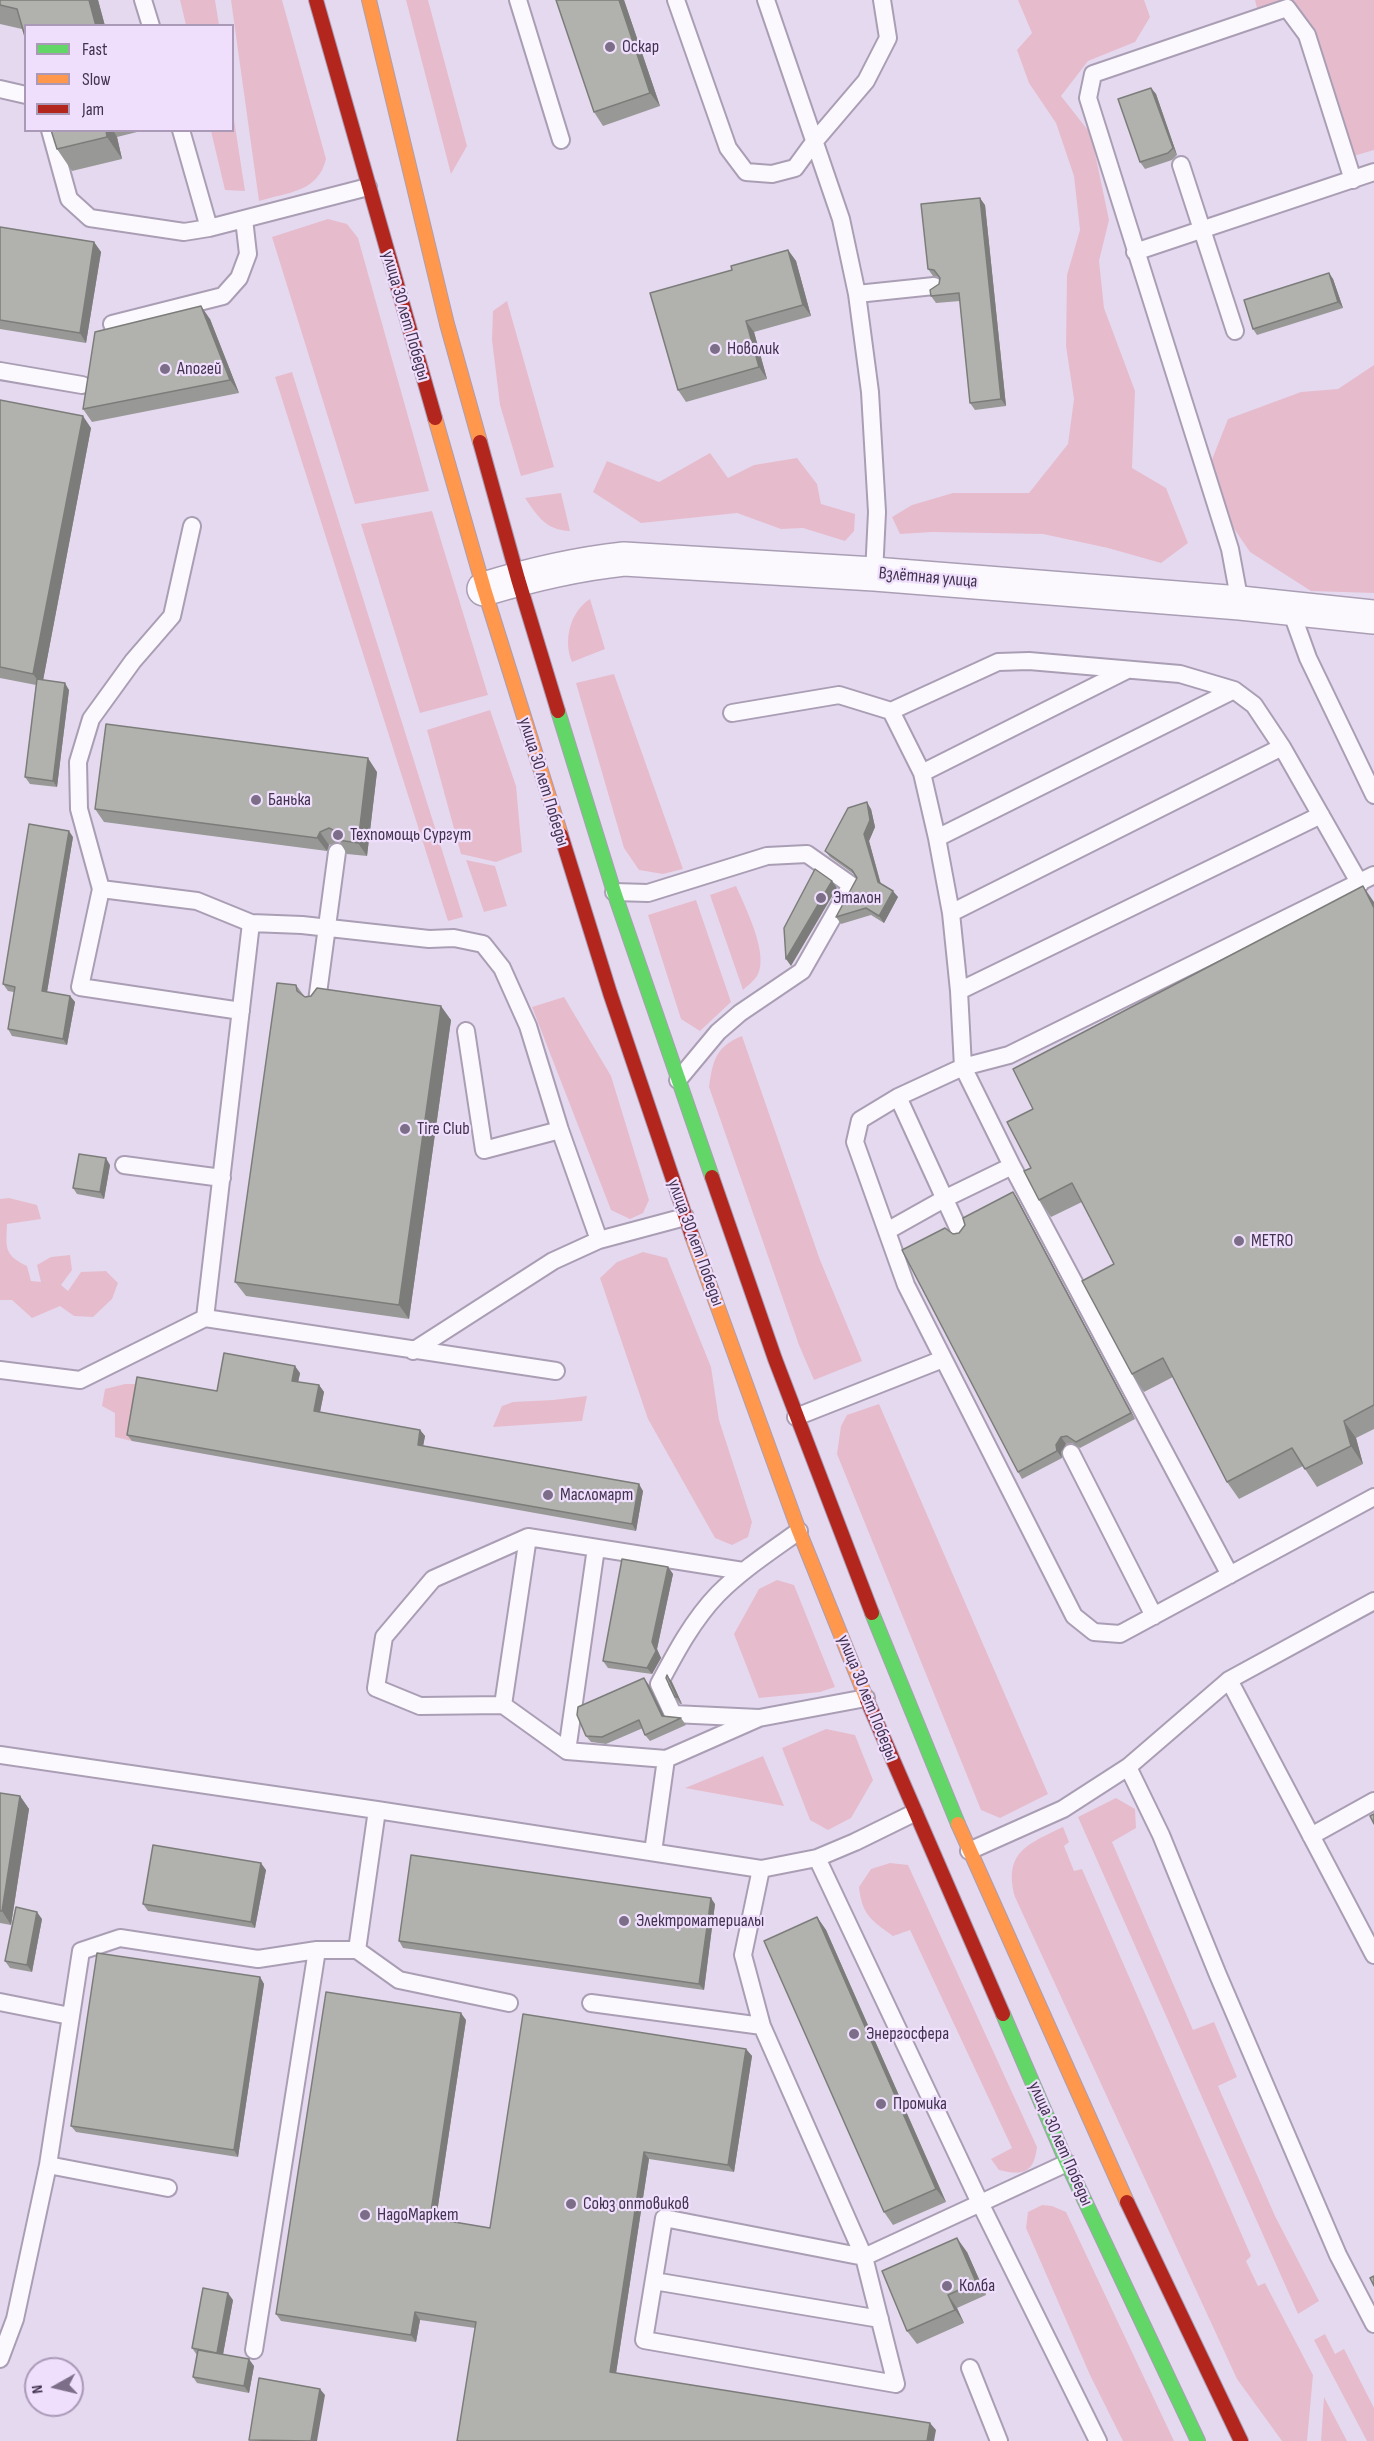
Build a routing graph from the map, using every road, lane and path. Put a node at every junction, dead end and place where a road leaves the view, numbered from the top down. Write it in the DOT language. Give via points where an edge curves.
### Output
graph roads {
  1 [pos="143,0"];
  2 [pos="316,0"];
  3 [pos="369,0"];
  4 [pos="518,0"];
  5 [pos="676,0"];
  6 [pos="766,0"];
  7 [pos="882,0"];
  8 [pos="150,24"];
  9 [pos="0,89"];
  10 [pos="24,95"];
  11 [pos="51,132"];
  12 [pos="182,132"];
  13 [pos="561,140"];
  14 [pos="814,142"];
  15 [pos="1181,165"];
  16 [pos="1374,172"];
  17 [pos="1353,180"];
  18 [pos="368,187"];
  19 [pos="244,219"];
  20 [pos="209,228"];
  21 [pos="1202,231"];
  22 [pos="1136,252"];
  23 [pos="934,286"];
  24 [pos="857,294"];
  25 [pos="112,324"];
  26 [pos="1235,331"];
  27 [pos="0,371"];
  28 [pos="82,385"];
  29 [pos="192,526"];
  30 [pos="874,574"];
  31 [pos="518,579"];
  32 [pos="484,589"];
  33 [pos="1240,603"];
  34 [pos="1290,608"];
  35 [pos="1374,617"];
  36 [pos="1128,670"];
  37 [pos="1234,690"];
  38 [pos="891,711"];
  39 [pos="732,713"];
  40 [pos="1282,747"];
  41 [pos="922,773"];
  42 [pos="1374,795"];
  43 [pos="1321,815"];
  44 [pos="937,838"];
  45 [pos="337,852"];
  46 [pos="1367,880"];
  47 [pos="101,889"];
  48 [pos="614,892"];
  49 [pos="951,913"];
  50 [pos="251,923"];
  51 [pos="327,929"];
  52 [pos="959,992"];
  53 [pos="317,1001"];
  54 [pos="241,1011"];
  55 [pos="466,1031"];
  56 [pos="963,1068"];
  57 [pos="678,1080"];
  58 [pos="898,1097"];
  59 [pos="560,1130"];
  60 [pos="124,1165"];
  61 [pos="1012,1166"];
  62 [pos="222,1178"];
  63 [pos="944,1199"];
  64 [pos="685,1217"];
  65 [pos="958,1230"];
  66 [pos="887,1231"];
  67 [pos="599,1240"];
  68 [pos="206,1318"];
  69 [pos="413,1351"];
  70 [pos="943,1359"];
  71 [pos="0,1370"];
  72 [pos="556,1371"];
  73 [pos="796,1417"];
  74 [pos="1071,1453"];
  75 [pos="1374,1497"];
  76 [pos="799,1530"];
  77 [pos="528,1537"];
  78 [pos="596,1548"];
  79 [pos="743,1571"];
  80 [pos="1230,1575"];
  81 [pos="1374,1601"];
  82 [pos="1154,1616"];
  83 [pos="1229,1680"];
  84 [pos="866,1698"];
  85 [pos="503,1705"];
  86 [pos="759,1718"];
  87 [pos="567,1751"];
  88 [pos="0,1755"];
  89 [pos="666,1759"];
  90 [pos="1128,1767"];
  91 [pos="1374,1801"];
  92 [pos="377,1810"];
  93 [pos="915,1813"];
  94 [pos="1311,1836"];
  95 [pos="969,1851"];
  96 [pos="653,1852"];
  97 [pos="817,1858"];
  98 [pos="761,1869"];
  99 [pos="317,1950"];
  100 [pos="357,1950"];
  101 [pos="1374,1955"];
  102 [pos="0,2001"];
  103 [pos="509,2003"];
  104 [pos="591,2003"];
  105 [pos="70,2016"];
  106 [pos="762,2026"];
  107 [pos="1067,2163"];
  108 [pos="48,2165"];
  109 [pos="168,2188"];
  110 [pos="980,2203"];
  111 [pos="864,2257"];
  112 [pos="654,2281"];
  113 [pos="880,2319"];
  114 [pos="1374,2324"];
  115 [pos="254,2350"];
  116 [pos="0,2359"];
  117 [pos="970,2368"];
  118 [pos="999,2441"];
  119 [pos="1098,2441"];
  120 [pos="1198,2441"];
  121 [pos="1241,2441"];
  1 -- 8 [label="lane"];
  2 -- 18 [label="main road, улица 30 лет Победы"];
  3 -- 31 [label="main road, улица 30 лет Победы" via="447,324"];
  4 -- 13 [label="lane"];
  5 -- 14 [label="lane" via="728,148 746,172 772,174 795,168"];
  6 -- 14 [label="lane"];
  7 -- 14 [label="lane" via="888,38 866,81"];
  9 -- 10 [label="lane"];
  11 -- 20 [label="lane" via="69,200 90,218 184,232"];
  12 -- 20 [label="lane"];
  14 -- 24 [label="lane" via="841,219"];
  15 -- 21 [label="lane"];
  16 -- 17 [label="lane"];
  17 -- 21 [label="lane"];
  17 -- 22 [label="lane" via="1306,35 1287,8 1235,25 1093,75 1088,98"];
  18 -- 19 [label="lane"];
  18 -- 32 [label="main road, улица 30 лет Победы"];
  19 -- 20 [label="lane"];
  19 -- 25 [label="lane" via="248,254 239,278 223,296"];
  21 -- 22 [label="lane"];
  21 -- 26 [label="lane"];
  22 -- 33 [label="lane" via="1230,549"];
  23 -- 24 [label="lane"];
  24 -- 30 [label="lane" via="870,392 877,512"];
  27 -- 28 [label="lane"];
  29 -- 47 [label="lane" via="172,616 91,719 78,762 79,809"];
  30 -- 31 [label="street, Взлётная улица" via="624,559"];
  30 -- 33 [label="street, Взлётная улица"];
  31 -- 32 [label="street, Взлётная улица"];
  31 -- 48 [label="main road, улица 30 лет Победы"];
  32 -- 64 [label="main road, улица 30 лет Победы" via="610,993"];
  33 -- 34 [label="street, Взлётная улица"];
  34 -- 35 [label="street, Взлётная улица"];
  34 -- 42 [label="lane" via="1308,658"];
  36 -- 37 [label="lane" via="1180,674"];
  36 -- 38 [label="lane" via="998,662"];
  36 -- 41 [label="lane"];
  37 -- 40 [label="lane" via="1254,705"];
  37 -- 44 [label="lane"];
  38 -- 39 [label="lane" via="839,695"];
  38 -- 41 [label="lane"];
  40 -- 43 [label="lane"];
  40 -- 49 [label="lane"];
  41 -- 44 [label="lane"];
  43 -- 46 [label="lane"];
  43 -- 52 [label="lane"];
  44 -- 49 [label="lane"];
  45 -- 51 [label="lane"];
  46 -- 56 [label="lane" via="1009,1055"];
  47 -- 50 [label="lane" via="196,902"];
  47 -- 54 [label="lane" via="80,987"];
  48 -- 57 [label="main road, улица 30 лет Победы"];
  48 -- 57 [label="lane" via="648,893 767,856 807,854 851,885 802,970 718,1032"];
  49 -- 52 [label="lane"];
  50 -- 51 [label="lane"];
  50 -- 54 [label="lane"];
  51 -- 53 [label="lane"];
  51 -- 59 [label="lane" via="454,938 483,944 502,968 528,1026"];
  52 -- 56 [label="lane"];
  54 -- 62 [label="lane"];
  55 -- 59 [label="lane" via="484,1150"];
  56 -- 58 [label="lane"];
  56 -- 61 [label="lane"];
  57 -- 73 [label="main road, улица 30 лет Победы"];
  58 -- 63 [label="lane"];
  58 -- 66 [label="lane" via="860,1120 855,1142"];
  59 -- 67 [label="lane"];
  60 -- 62 [label="lane"];
  61 -- 63 [label="lane"];
  61 -- 80 [label="lane"];
  62 -- 68 [label="lane"];
  63 -- 65 [label="lane"];
  63 -- 66 [label="lane"];
  64 -- 67 [label="lane"];
  64 -- 76 [label="main road, улица 30 лет Победы"];
  66 -- 70 [label="lane" via="906,1285"];
  67 -- 69 [label="lane" via="554,1261"];
  68 -- 69 [label="lane"];
  68 -- 71 [label="lane" via="80,1380"];
  69 -- 72 [label="lane"];
  70 -- 73 [label="lane"];
  70 -- 82 [label="lane" via="1074,1616 1094,1632 1120,1634"];
  73 -- 95 [label="main road, улица 30 лет Победы"];
  74 -- 82 [label="lane"];
  75 -- 80 [label="lane"];
  76 -- 79 [label="lane"];
  76 -- 84 [label="main road, улица 30 лет Победы"];
  77 -- 78 [label="lane"];
  77 -- 85 [label="lane"];
  77 -- 85 [label="lane" via="433,1579 384,1637 376,1688 420,1706"];
  78 -- 79 [label="lane"];
  78 -- 87 [label="lane"];
  79 -- 86 [label="lane" via="717,1596 681,1643 660,1684 673,1714"];
  80 -- 82 [label="lane"];
  81 -- 83 [label="lane"];
  83 -- 90 [label="lane"];
  83 -- 94 [label="lane"];
  84 -- 86 [label="lane"];
  84 -- 93 [label="main road, улица 30 лет Победы"];
  85 -- 87 [label="lane"];
  86 -- 89 [label="lane"];
  87 -- 89 [label="lane"];
  88 -- 92 [label="lane"];
  89 -- 96 [label="lane"];
  90 -- 95 [label="lane" via="1063,1809"];
  90 -- 114 [label="lane" via="1161,1835 1334,2244"];
  91 -- 94 [label="lane"];
  92 -- 96 [label="lane"];
  92 -- 100 [label="lane"];
  93 -- 97 [label="lane"];
  93 -- 107 [label="main road, улица 30 лет Победы"];
  94 -- 101 [label="lane"];
  95 -- 121 [label="main road, улица 30 лет Победы" via="1102,2149"];
  96 -- 98 [label="lane"];
  97 -- 98 [label="lane"];
  97 -- 110 [label="lane"];
  98 -- 106 [label="lane" via="743,1955"];
  99 -- 100 [label="lane"];
  99 -- 105 [label="lane" via="258,1959 120,1938 81,1951"];
  99 -- 115 [label="lane"];
  100 -- 103 [label="lane" via="399,1980"];
  102 -- 105 [label="lane"];
  104 -- 106 [label="lane"];
  105 -- 108 [label="lane"];
  106 -- 111 [label="lane"];
  107 -- 110 [label="lane"];
  107 -- 120 [label="main road, улица 30 лет Победы"];
  108 -- 109 [label="lane"];
  108 -- 116 [label="lane" via="15,2319"];
  110 -- 111 [label="lane"];
  110 -- 119 [label="lane"];
  111 -- 112 [label="lane" via="663,2218"];
  111 -- 113 [label="lane"];
  112 -- 113 [label="lane"];
  112 -- 113 [label="lane" via="644,2340 896,2384"];
  117 -- 118 [label="lane"];
}
